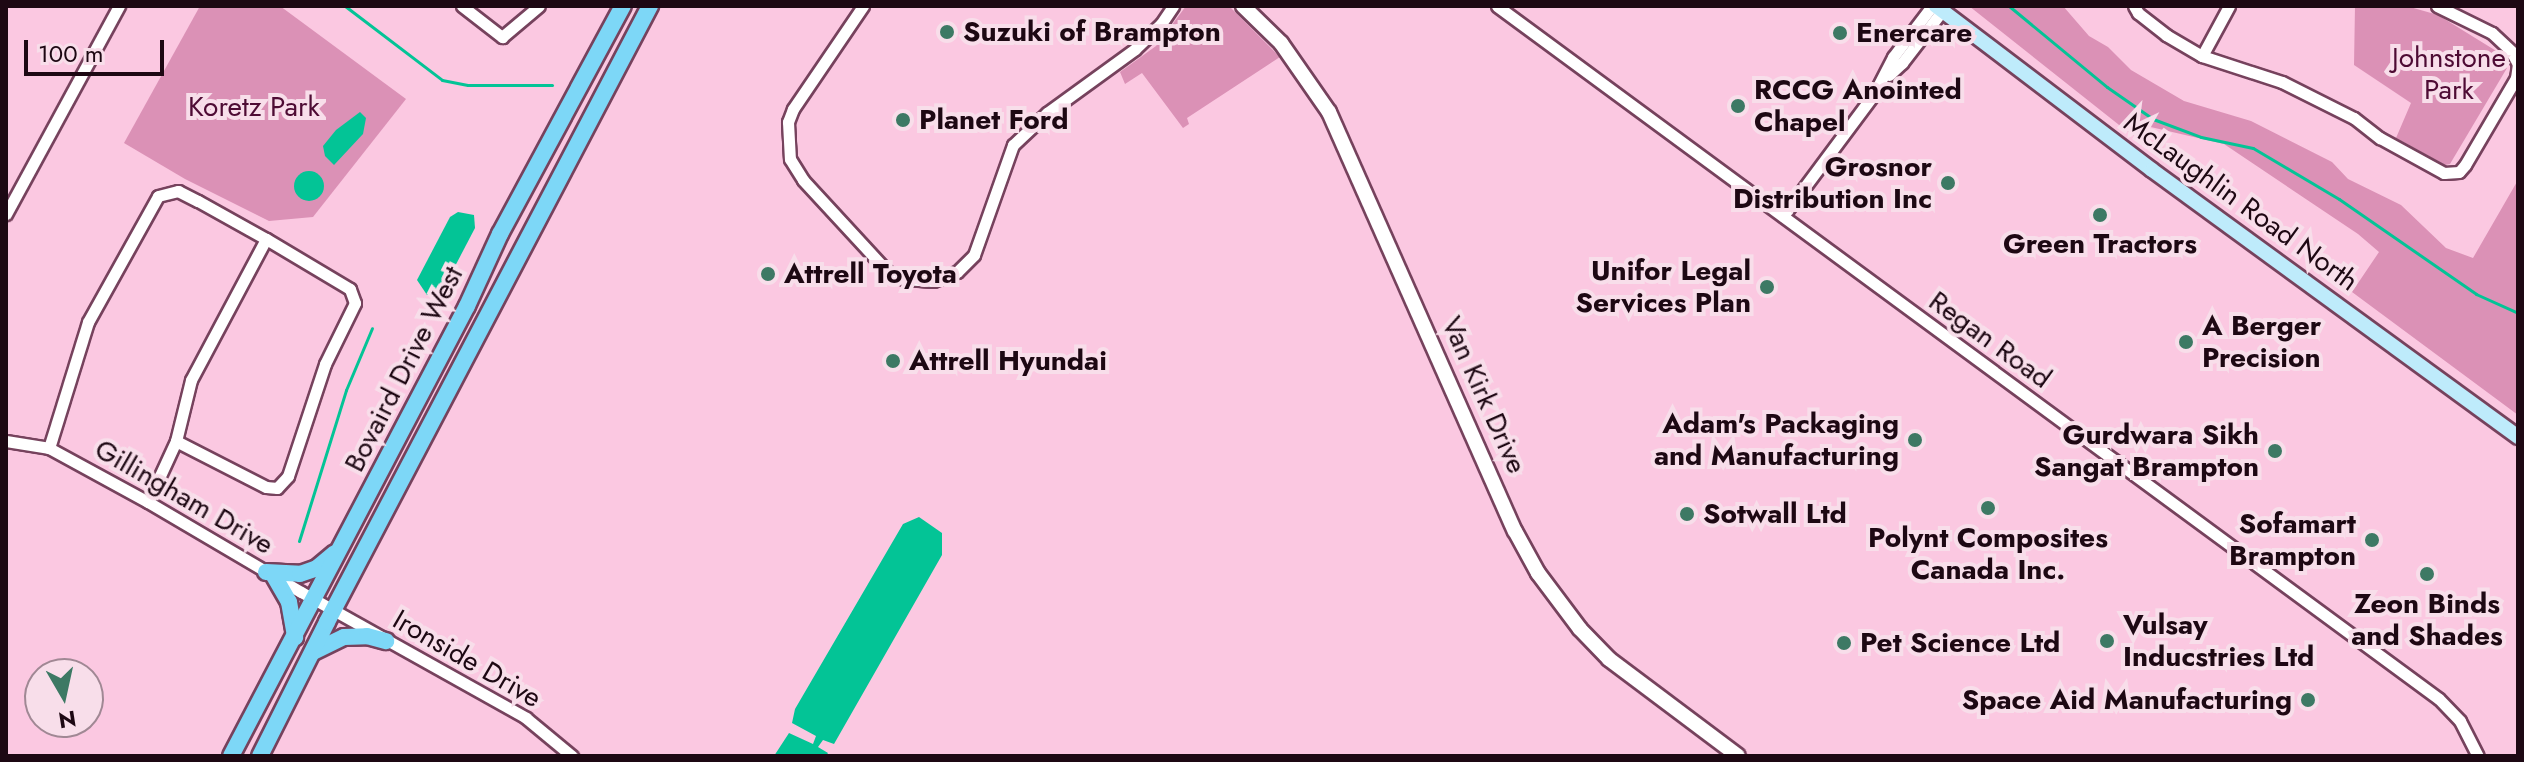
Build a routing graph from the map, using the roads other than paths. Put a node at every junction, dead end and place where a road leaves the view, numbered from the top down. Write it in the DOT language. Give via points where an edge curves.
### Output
graph roads {
  1 [pos="119,6"];
  2 [pos="462,6"];
  3 [pos="539,6"];
  4 [pos="623,6"];
  5 [pos="650,6"];
  6 [pos="863,6"];
  7 [pos="1173,6"];
  8 [pos="1243,6"];
  9 [pos="1497,6"];
  10 [pos="2134,6"];
  11 [pos="2229,6"];
  12 [pos="2437,6"];
  13 [pos="1939,7"];
  14 [pos="2202,56"];
  15 [pos="2518,64"];
  16 [pos="6,214"];
  17 [pos="1783,216"];
  18 [pos="266,239"];
  19 [pos="2518,437"];
  20 [pos="6,441"];
  21 [pos="176,441"];
  22 [pos="49,448"];
  23 [pos="148,502"];
  24 [pos="340,550"];
  25 [pos="270,574"];
  26 [pos="314,600"];
  27 [pos="333,611"];
  28 [pos="295,637"];
  29 [pos="386,641"];
  30 [pos="313,652"];
  31 [pos="231,756"];
  32 [pos="260,756"];
  33 [pos="572,756"];
  34 [pos="1738,756"];
  35 [pos="2478,756"];
  1 -- 16 [label="street"];
  2 -- 3 [label="street" via="502,37"];
  4 -- 24 [label="main road, Bovaird Drive West"];
  5 -- 27 [label="main road, Bovaird Drive West"];
  6 -- 7 [label="street" via="793,109 788,122 790,159 888,272 933,281 957,272 974,255 1013,145 1047,113 1135,49"];
  8 -- 34 [label="street, Van Kirk Drive" via="1281,43 1329,112 1538,573 1609,659"];
  9 -- 17 [label="street, Regan Road"];
  10 -- 14 [label="street" via="2166,35"];
  11 -- 14 [label="street"];
  12 -- 15 [label="street" via="2492,33"];
  13 -- 17 [label="street"];
  13 -- 19 [label="main road, McLaughlin Road North"];
  14 -- 15 [label="street" via="2282,82 2444,173 2459,172 2465,165 2516,78"];
  17 -- 35 [label="street, Regan Road" via="2439,699 2460,721"];
  18 -- 21 [label="street" via="191,380"];
  18 -- 21 [label="street" via="350,289 355,303 325,364 288,476 277,488 266,487"];
  18 -- 22 [label="street" via="178,191 158,196 88,322"];
  20 -- 22 [label="street, Gillingham Drive"];
  21 -- 23 [label="street"];
  22 -- 23 [label="street, Gillingham Drive"];
  23 -- 25 [label="street, Gillingham Drive"];
  24 -- 25 [label="main road" via="300,574"];
  24 -- 26 [label="main road, Bovaird Drive West"];
  25 -- 26 [label="street, Gillingham Drive"];
  25 -- 28 [label="main road" via="289,602"];
  26 -- 27 [label="street, Gillingham Drive"];
  26 -- 28 [label="main road, Bovaird Drive West"];
  27 -- 29 [label="street, Ironside Drive"];
  27 -- 30 [label="main road, Bovaird Drive West"];
  28 -- 31 [label="main road, Bovaird Drive West"];
  29 -- 30 [label="main road" via="344,637"];
  29 -- 33 [label="street, Ironside Drive" via="526,718"];
  30 -- 32 [label="main road, Bovaird Drive West"];
}
